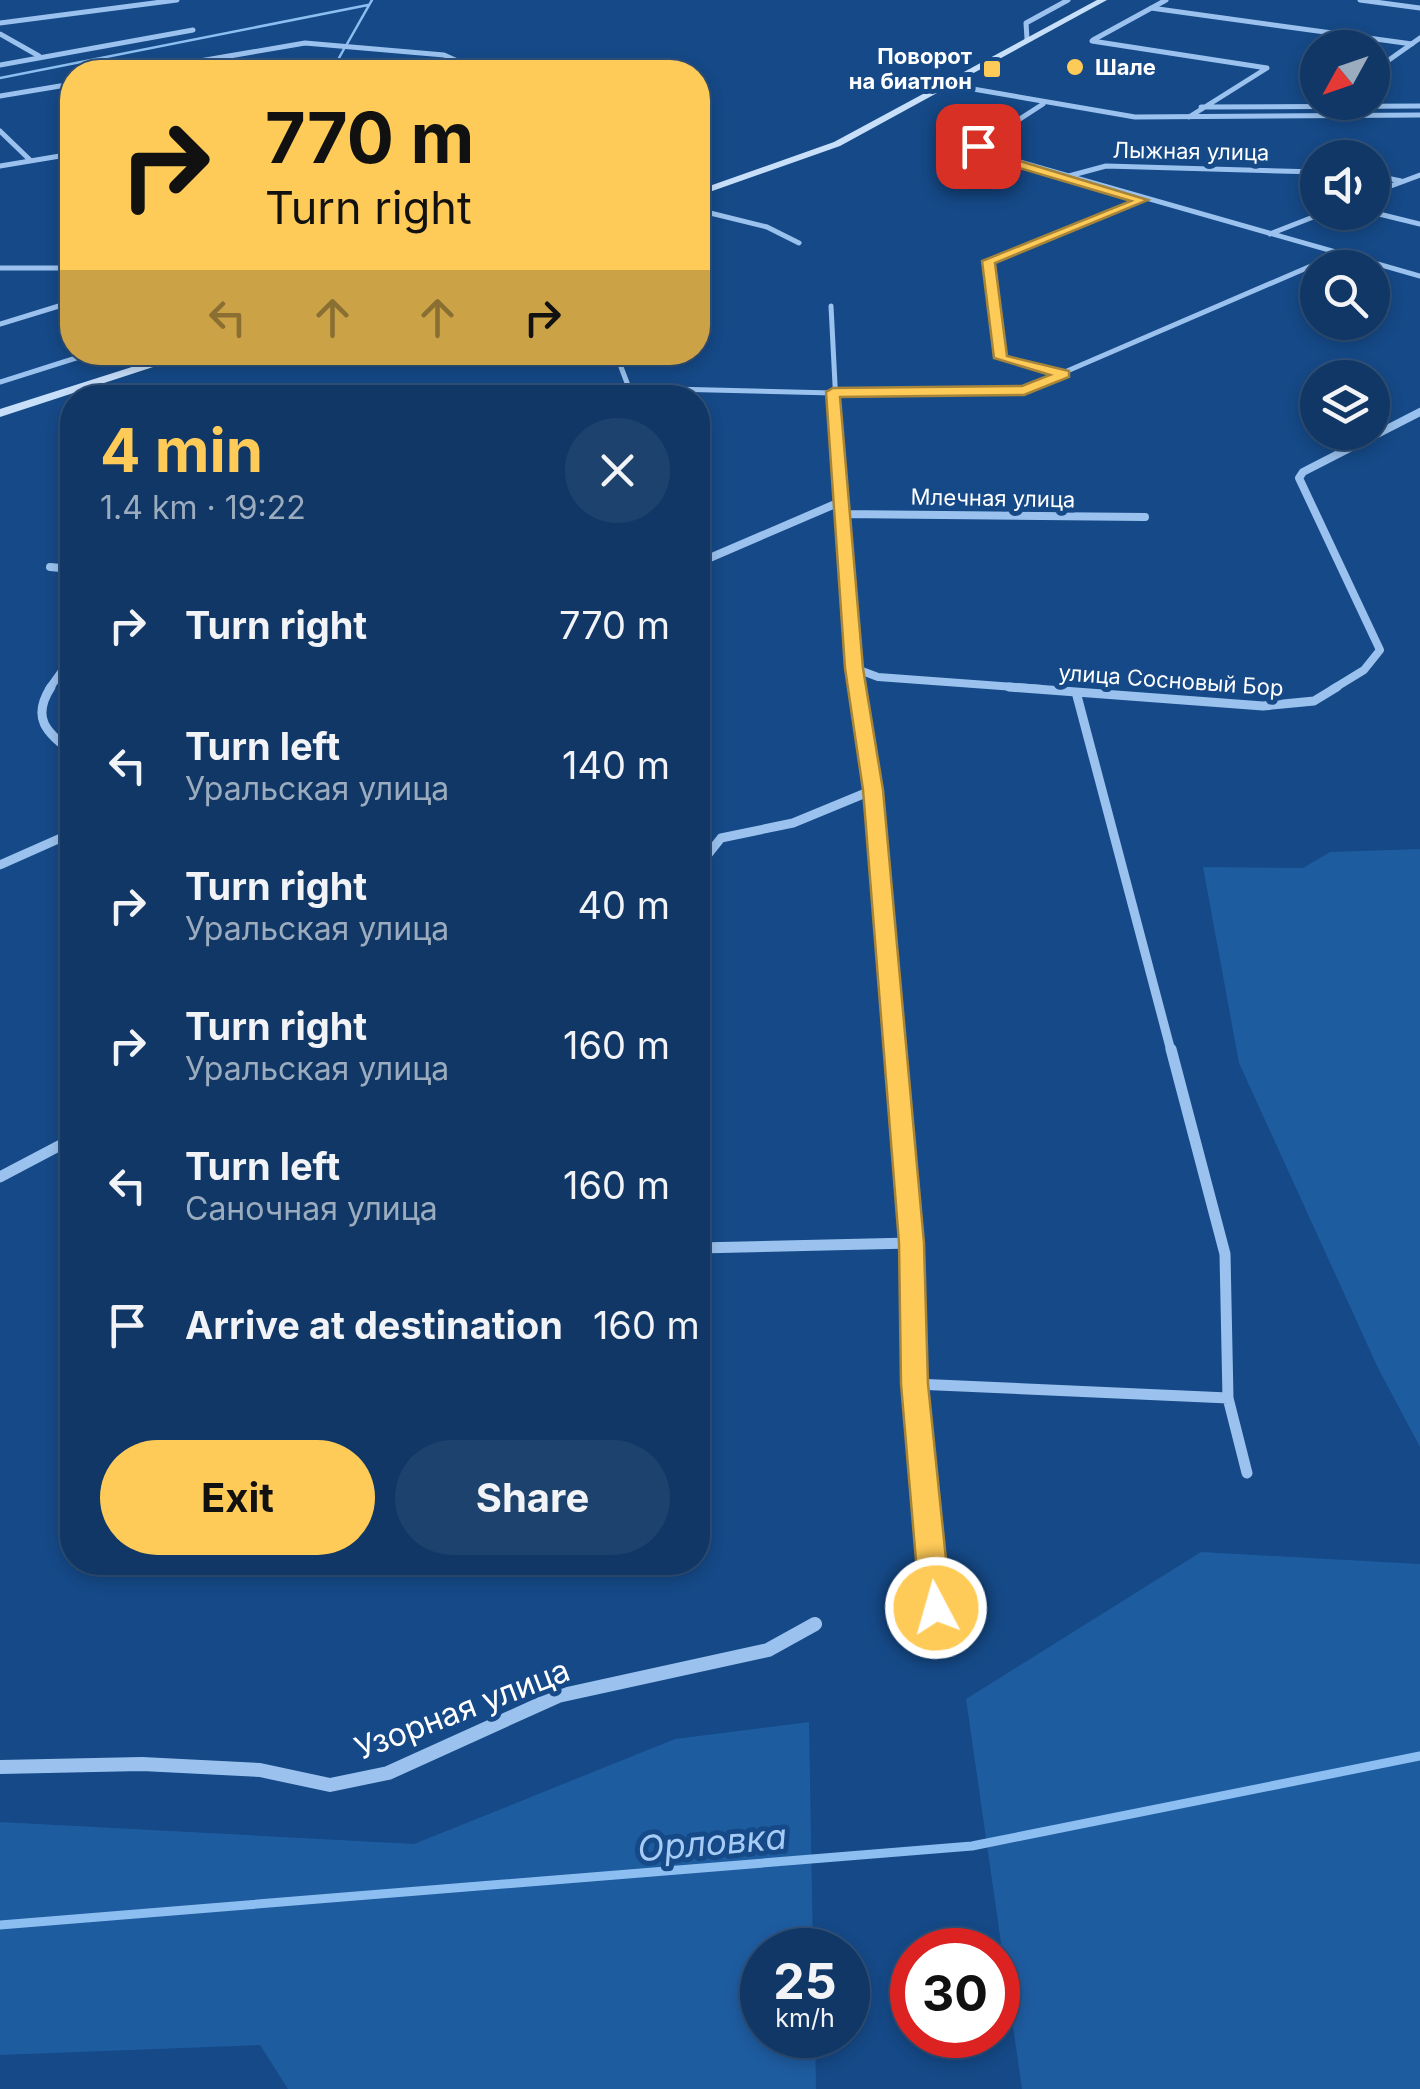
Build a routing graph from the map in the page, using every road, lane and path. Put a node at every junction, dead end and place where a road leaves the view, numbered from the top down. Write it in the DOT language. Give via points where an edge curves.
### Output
graph roads {
  1 [pos="177,0"];
  2 [pos="1068,0"];
  3 [pos="1103,0"];
  4 [pos="1166,0"];
  5 [pos="1360,0"];
  6 [pos="1151,8"];
  7 [pos="1420,8"];
  8 [pos="0,23"];
  9 [pos="193,30"];
  10 [pos="0,34"];
  11 [pos="1420,38"];
  12 [pos="1027,39"];
  13 [pos="1412,44"];
  14 [pos="39,56"];
  15 [pos="1390,59"];
  16 [pos="202,60"];
  17 [pos="455,60"];
  18 [pos="0,65"];
  19 [pos="944,84"];
  20 [pos="60,86"];
  21 [pos="2,94"];
  22 [pos="1043,104"];
  23 [pos="1300,105"];
  24 [pos="1390,105"];
  25 [pos="1420,106"];
  26 [pos="1200,107"];
  27 [pos="1188,118"];
  28 [pos="1420,118"];
  29 [pos="0,131"];
  30 [pos="60,156"];
  31 [pos="30,160"];
  32 [pos="0,166"];
  33 [pos="1300,171"];
  34 [pos="1420,176"];
  35 [pos="1064,177"];
  36 [pos="1390,179"];
  37 [pos="1402,181"];
  38 [pos="1390,186"];
  39 [pos="710,189"];
  40 [pos="1142,200"];
  41 [pos="710,213"];
  42 [pos="1390,217"];
  43 [pos="1300,222"];
  44 [pos="1420,224"];
  45 [pos="1268,234"];
  46 [pos="799,243"];
  47 [pos="1326,250"];
  48 [pos="0,268"];
  49 [pos="60,268"];
  50 [pos="1390,268"];
  51 [pos="1300,271"];
  52 [pos="1420,276"];
  53 [pos="60,306"];
  54 [pos="831,306"];
  55 [pos="0,324"];
  56 [pos="60,363"];
  57 [pos="152,365"];
  58 [pos="1064,374"];
  59 [pos="0,382"];
  60 [pos="89,385"];
  61 [pos="710,390"];
  62 [pos="833,392"];
  63 [pos="60,394"];
  64 [pos="1420,412"];
  65 [pos="0,413"];
  66 [pos="840,502"];
  67 [pos="841,514"];
  68 [pos="1146,518"];
  69 [pos="710,558"];
  70 [pos="50,566"];
  71 [pos="60,567"];
  72 [pos="854,668"];
  73 [pos="60,676"];
  74 [pos="1076,692"];
  75 [pos="60,743"];
  76 [pos="873,790"];
  77 [pos="60,838"];
  78 [pos="710,852"];
  79 [pos="0,865"];
  80 [pos="60,1144"];
  81 [pos="0,1177"];
  82 [pos="912,1243"];
  83 [pos="710,1248"];
  84 [pos="915,1384"];
  85 [pos="1228,1398"];
  86 [pos="1246,1473"];
  87 [pos="936,1608"];
  88 [pos="814,1624"];
  89 [pos="0,1767"];
  1 -- 8 [label="street"];
  2 -- 12 [label="street" via="1026,23"];
  3 -- 12 [label="main road"];
  4 -- 6 [label="street"];
  5 -- 7 [label="street"];
  6 -- 13 [label="street"];
  6 -- 26 [label="street" via="1092,41 1267,68"];
  9 -- 14 [label="street"];
  10 -- 14 [label="street"];
  11 -- 13 [label="street"];
  12 -- 19 [label="main road"];
  13 -- 15 [label="street"];
  14 -- 18 [label="street"];
  16 -- 17 [label="street" via="291,44"];
  19 -- 22 [label="street"];
  19 -- 39 [label="main road" via="838,144"];
  20 -- 21 [label="street"];
  22 -- 27 [label="street"];
  22 -- 35 [label="street" via="978,150"];
  23 -- 26 [label="street"];
  24 -- 25 [label="street"];
  26 -- 27 [label="street"];
  27 -- 28 [label="street"];
  29 -- 31 [label="street"];
  30 -- 31 [label="street"];
  31 -- 32 [label="street"];
  33 -- 35 [label="street, Лыжная улица" via="1117,166"];
  34 -- 37 [label="street"];
  35 -- 40 [label="street"];
  36 -- 37 [label="street"];
  37 -- 38 [label="street"];
  40 -- 45 [label="street"];
  40 -- 58 [label="street" via="988,261 1001,358"];
  41 -- 46 [label="street"];
  42 -- 44 [label="street"];
  43 -- 45 [label="street"];
  45 -- 47 [label="street"];
  48 -- 49 [label="street"];
  50 -- 52 [label="street"];
  51 -- 58 [label="street"];
  53 -- 55 [label="street"];
  54 -- 62 [label="street"];
  56 -- 59 [label="street"];
  57 -- 60 [label="main road"];
  58 -- 62 [label="street" via="1024,390"];
  61 -- 62 [label="street"];
  62 -- 66 [label="street"];
  63 -- 65 [label="main road"];
  64 -- 74 [label="street, улица Сосновый Бор" via="1299,478 1380,650 1364,670 1300,705"];
  66 -- 67 [label="street"];
  66 -- 69 [label="street"];
  67 -- 68 [label="street, Млечная улица"];
  67 -- 72 [label="street"];
  70 -- 71 [label="street"];
  72 -- 74 [label="street, улица Сосновый Бор" via="878,676"];
  72 -- 76 [label="street"];
  73 -- 75 [label="street" via="38,710 44,732"];
  74 -- 85 [label="street" via="1225,1254"];
  76 -- 78 [label="street" via="793,823 721,838"];
  76 -- 82 [label="street"];
  77 -- 79 [label="street"];
  80 -- 81 [label="street"];
  82 -- 83 [label="street"];
  82 -- 84 [label="street"];
  84 -- 85 [label="street"];
  84 -- 87 [label="street"];
  85 -- 86 [label="street"];
  88 -- 89 [label="street, Узорная улица" via="768,1650 558,1696 388,1773 330,1785 260,1770"];
}
